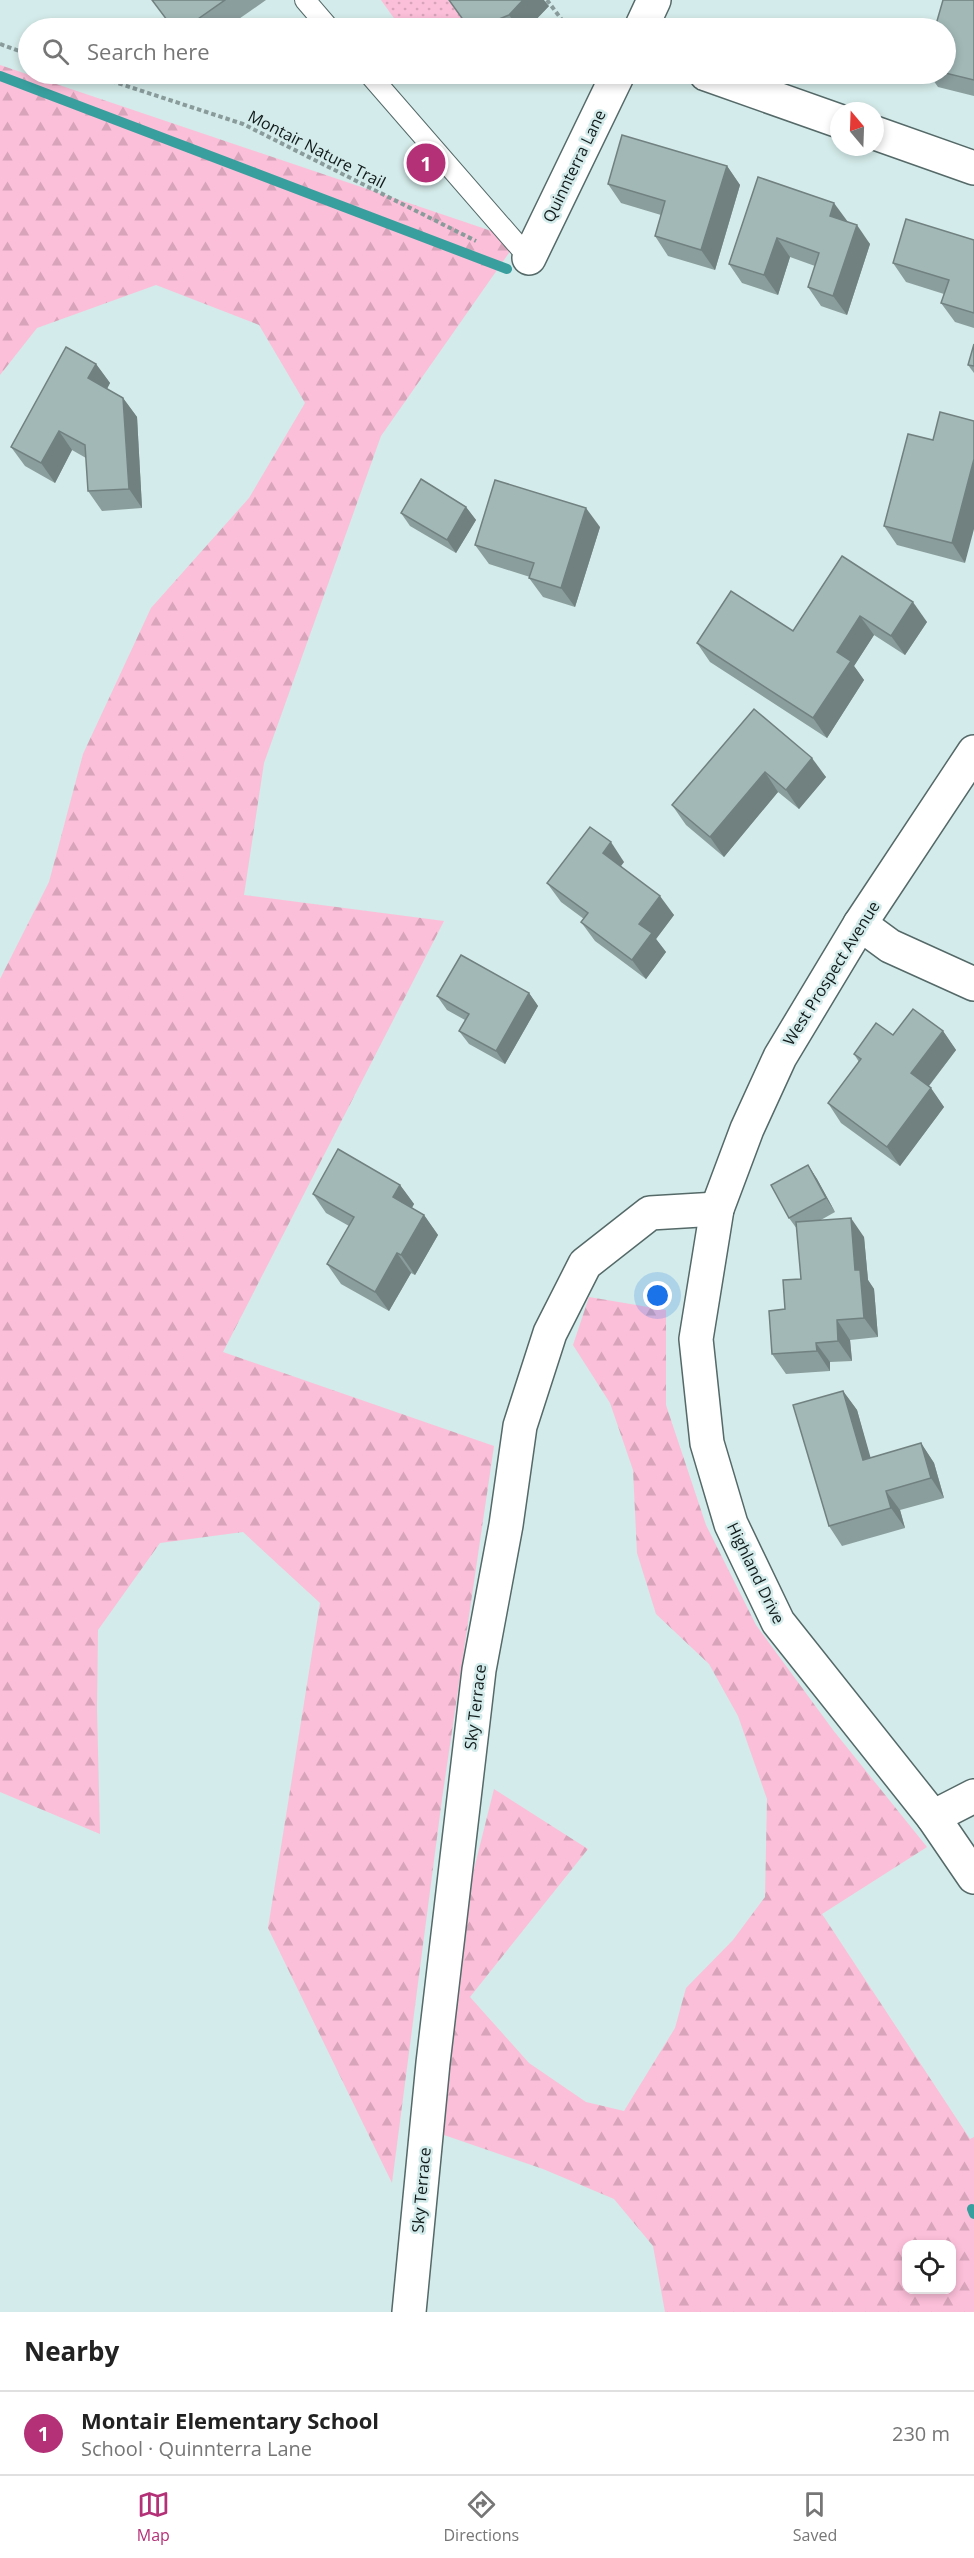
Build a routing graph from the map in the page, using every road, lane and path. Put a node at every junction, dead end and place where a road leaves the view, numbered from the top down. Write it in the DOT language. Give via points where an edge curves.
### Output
graph roads {
  1 [pos="305,0"];
  2 [pos="547,0"];
  3 [pos="654,0"];
  4 [pos="320,18"];
  5 [pos="560,18"];
  6 [pos="646,18"];
  7 [pos="0,44"];
  8 [pos="18,50"];
  9 [pos="121,84"];
  10 [pos="378,84"];
  11 [pos="613,84"];
  12 [pos="734,84"];
  13 [pos="830,118"];
  14 [pos="884,136"];
  15 [pos="974,168"];
  16 [pos="484,246"];
  17 [pos="530,258"];
  18 [pos="974,752"];
  19 [pos="860,924"];
  20 [pos="974,984"];
  21 [pos="717,1209"];
  22 [pos="974,1796"];
  23 [pos="933,1817"];
  24 [pos="974,1878"];
  25 [pos="409,2312"];
  1 -- 4 [label="lane"];
  2 -- 5 [label="path"];
  3 -- 6 [label="street"];
  7 -- 8 [label="path"];
  9 -- 16 [label="path, Montair Nature Trail" via="243,124"];
  10 -- 17 [label="lane"];
  11 -- 17 [label="street, Quinnterra Lane"];
  12 -- 13 [label="street"];
  14 -- 15 [label="street"];
  18 -- 19 [label="street, West Prospect Avenue"];
  19 -- 20 [label="street" via="890,946"];
  19 -- 21 [label="street, West Prospect Avenue" via="780,1057"];
  21 -- 23 [label="street, Highland Drive" via="696,1339 706,1443 731,1524 778,1622"];
  21 -- 25 [label="street, Sky Terrace" via="650,1213 585,1264 550,1333 520,1426 479,1670 432,2064"];
  22 -- 23 [label="street"];
  23 -- 24 [label="street, Highland Drive"];
}
